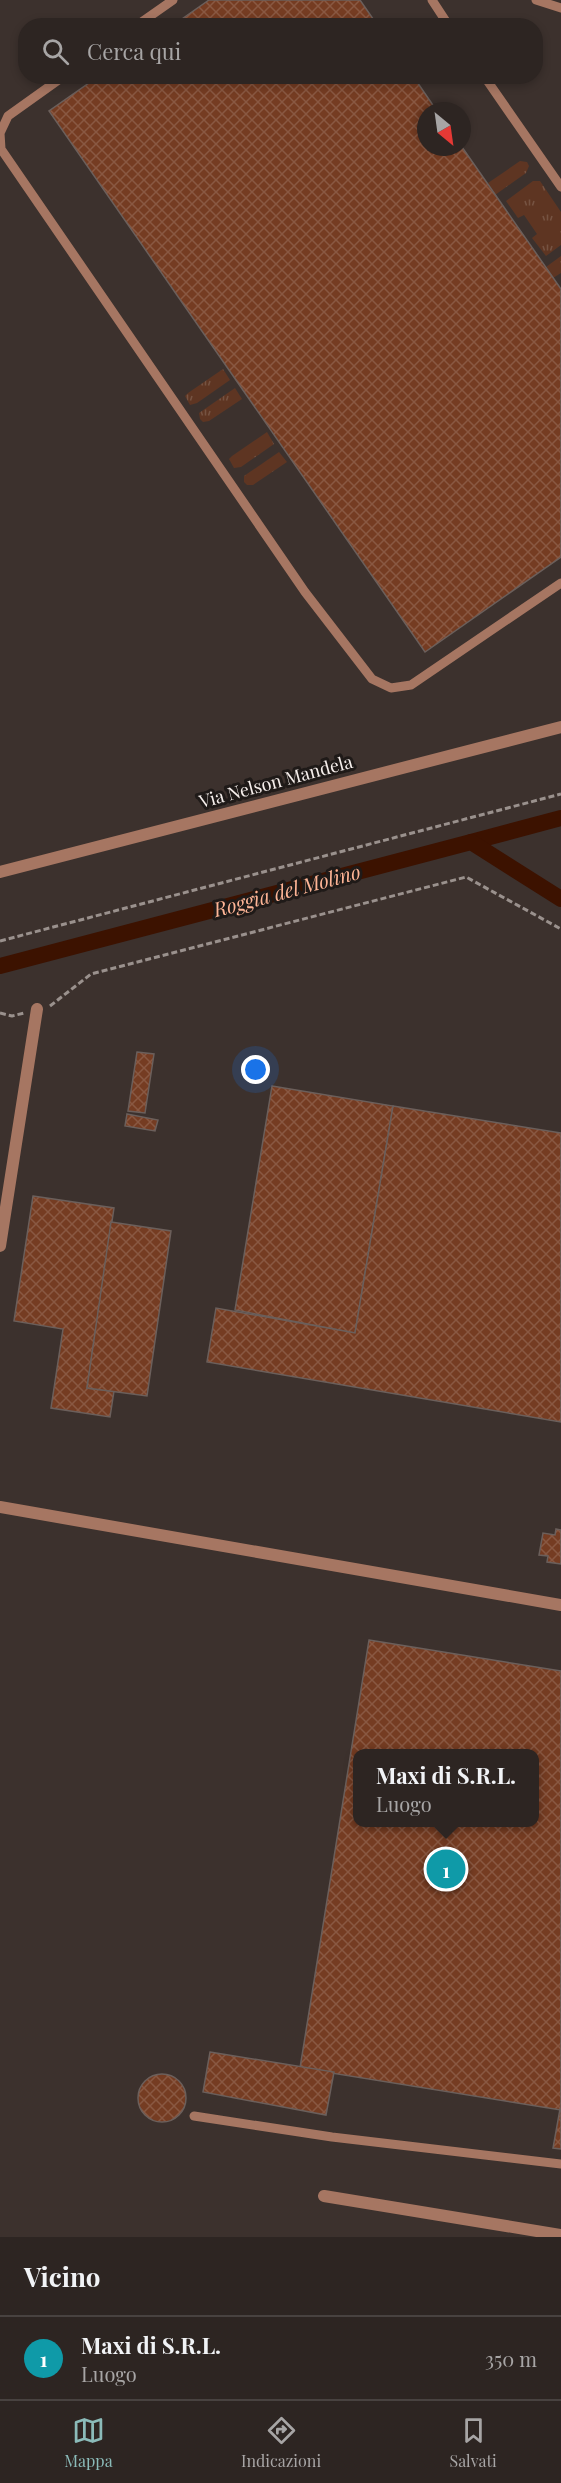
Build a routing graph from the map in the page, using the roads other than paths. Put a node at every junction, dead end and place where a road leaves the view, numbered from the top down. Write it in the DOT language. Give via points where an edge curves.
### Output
graph roads {
  1 [pos="173,0"];
  2 [pos="432,0"];
  3 [pos="536,0"];
  4 [pos="561,8"];
  5 [pos="147,18"];
  6 [pos="444,18"];
  7 [pos="53,84"];
  8 [pos="490,84"];
  9 [pos="561,169"];
  10 [pos="549,170"];
  11 [pos="561,187"];
  12 [pos="561,583"];
  13 [pos="561,727"];
  14 [pos="0,873"];
  15 [pos="37,1010"];
  16 [pos="0,1246"];
  17 [pos="0,1507"];
  18 [pos="561,1605"];
  19 [pos="194,2116"];
  20 [pos="561,2164"];
  21 [pos="324,2196"];
  22 [pos="561,2235"];
  1 -- 5 [label="lane"];
  2 -- 6 [label="lane"];
  3 -- 4 [label="lane"];
  7 -- 12 [label="lane" via="8,116 0,133 1,149 306,592 372,679 391,688 411,685"];
  8 -- 10 [label="lane"];
  9 -- 10 [label="lane"];
  10 -- 11 [label="lane"];
  13 -- 14 [label="street, Via Nelson Mandela"];
  15 -- 16 [label="street"];
  17 -- 18 [label="street"];
  19 -- 20 [label="lane"];
  21 -- 22 [label="street"];
}
